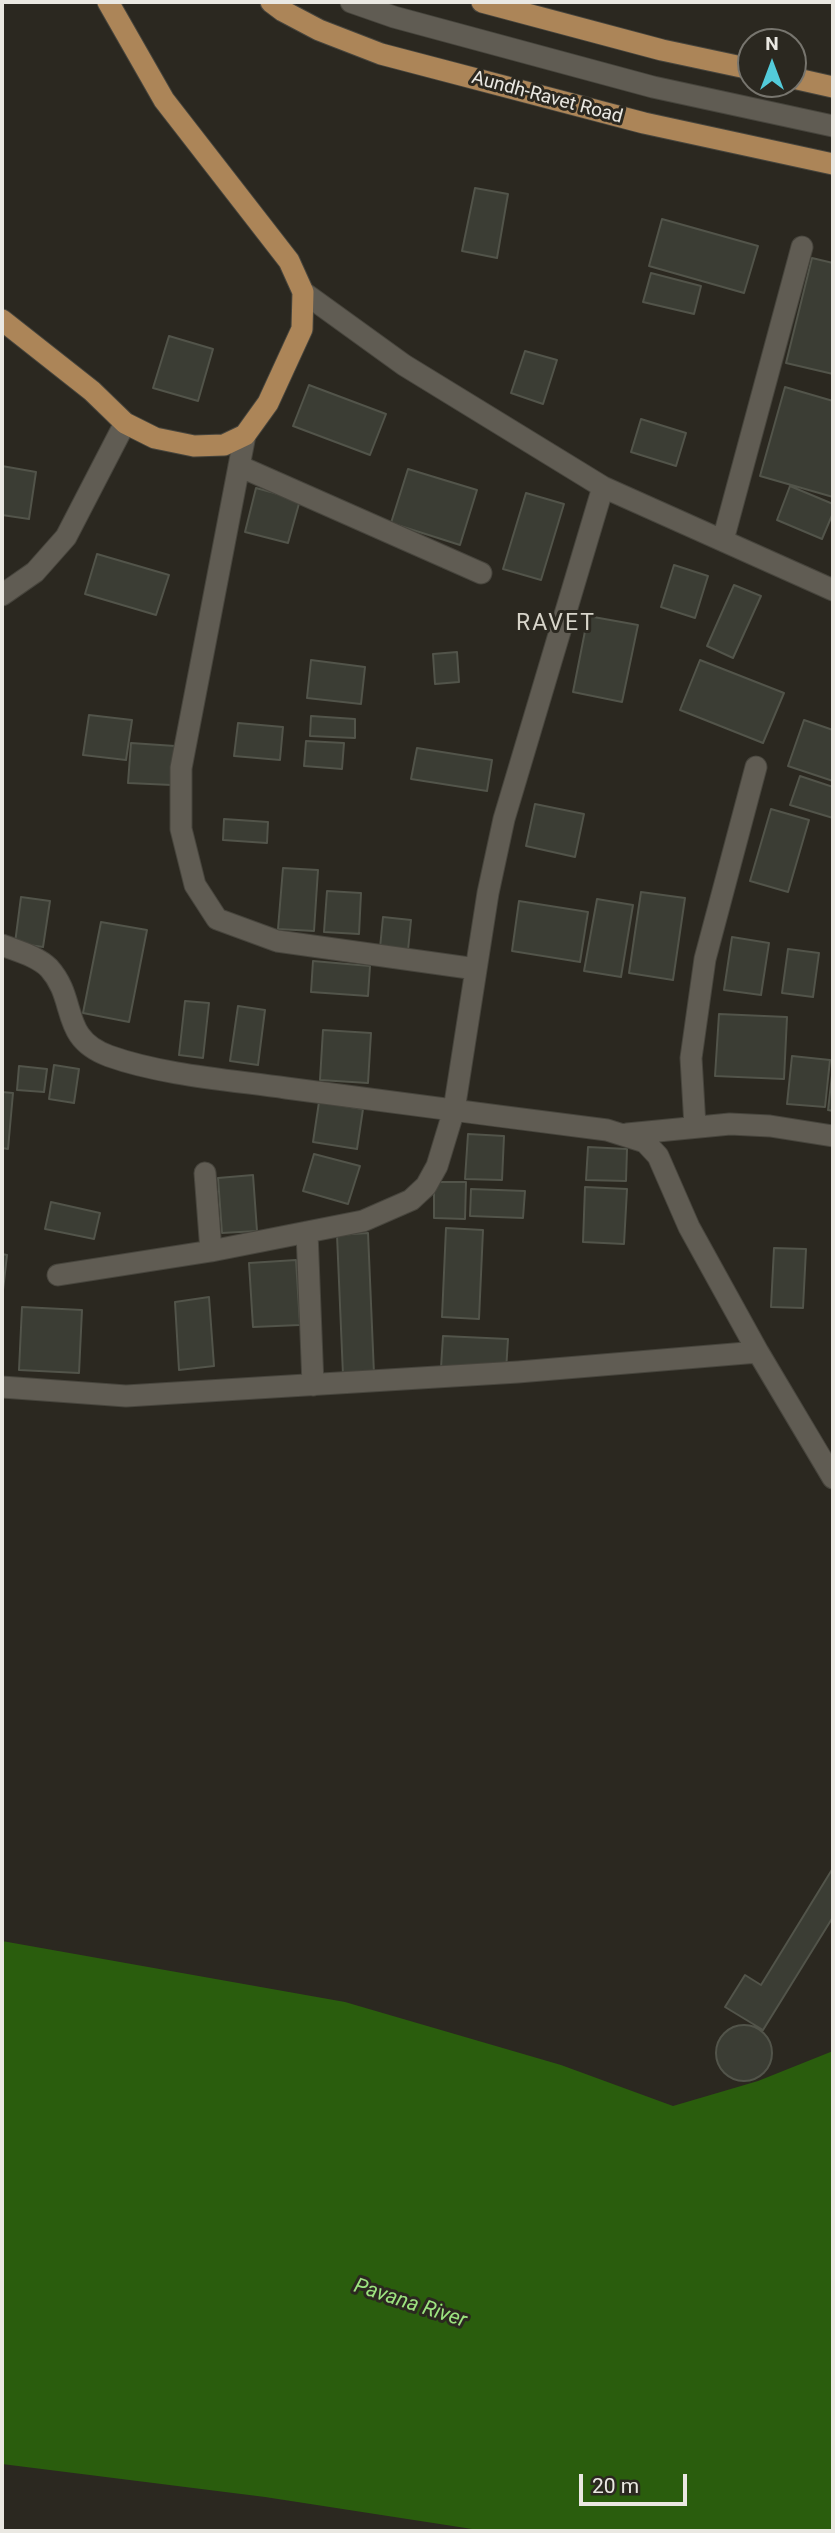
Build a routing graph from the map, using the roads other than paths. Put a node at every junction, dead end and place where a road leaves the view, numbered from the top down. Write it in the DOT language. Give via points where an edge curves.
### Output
graph roads {
  1 [pos="108,2"];
  2 [pos="271,2"];
  3 [pos="351,2"];
  4 [pos="488,3"];
  5 [pos="737,66"];
  6 [pos="807,81"];
  7 [pos="833,87"];
  8 [pos="833,126"];
  9 [pos="833,164"];
  10 [pos="803,247"];
  11 [pos="303,292"];
  12 [pos="2,320"];
  13 [pos="125,424"];
  14 [pos="245,435"];
  15 [pos="239,466"];
  16 [pos="603,487"];
  17 [pos="723,540"];
  18 [pos="481,573"];
  19 [pos="833,590"];
  20 [pos="2,595"];
  21 [pos="756,767"];
  22 [pos="2,945"];
  23 [pos="476,969"];
  24 [pos="454,1110"];
  25 [pos="695,1126"];
  26 [pos="625,1134"];
  27 [pos="833,1136"];
  28 [pos="205,1173"];
  29 [pos="307,1232"];
  30 [pos="212,1251"];
  31 [pos="58,1275"];
  32 [pos="758,1352"];
  33 [pos="313,1385"];
  34 [pos="2,1387"];
  35 [pos="826,1449"];
  36 [pos="833,1478"];
  1 -- 11 [label="main road" via="164,100 289,261"];
  2 -- 9 [label="main road, Aundh-Ravet Road" via="320,30 382,54 644,123"];
  3 -- 8 [label="street" via="653,87"];
  4 -- 5 [label="main road"];
  6 -- 7 [label="main road"];
  10 -- 17 [label="street"];
  11 -- 14 [label="main road" via="302,330 268,403"];
  11 -- 16 [label="street" via="404,365"];
  12 -- 13 [label="main road" via="92,391"];
  13 -- 14 [label="main road" via="155,439 194,446 224,445"];
  13 -- 20 [label="street" via="66,537 35,572"];
  14 -- 15 [label="street"];
  15 -- 18 [label="street"];
  15 -- 23 [label="street" via="181,768 181,830 195,885 217,919 277,941"];
  16 -- 17 [label="street"];
  16 -- 23 [label="street" via="504,819"];
  17 -- 19 [label="street"];
  21 -- 25 [label="street" via="705,959 691,1058"];
  22 -- 24 [label="street" via="47,966 60,982 79,1037 109,1056 191,1075"];
  23 -- 24 [label="street"];
  24 -- 26 [label="street"];
  24 -- 29 [label="street" via="437,1166 411,1200 363,1221"];
  25 -- 26 [label="street"];
  25 -- 27 [label="street" via="770,1126"];
  26 -- 32 [label="street" via="645,1142 658,1156 689,1227"];
  28 -- 30 [label="street"];
  29 -- 30 [label="street"];
  29 -- 33 [label="street"];
  30 -- 31 [label="street"];
  32 -- 33 [label="street"];
  32 -- 35 [label="street"];
  33 -- 34 [label="street" via="127,1396"];
  35 -- 36 [label="street"];
}
